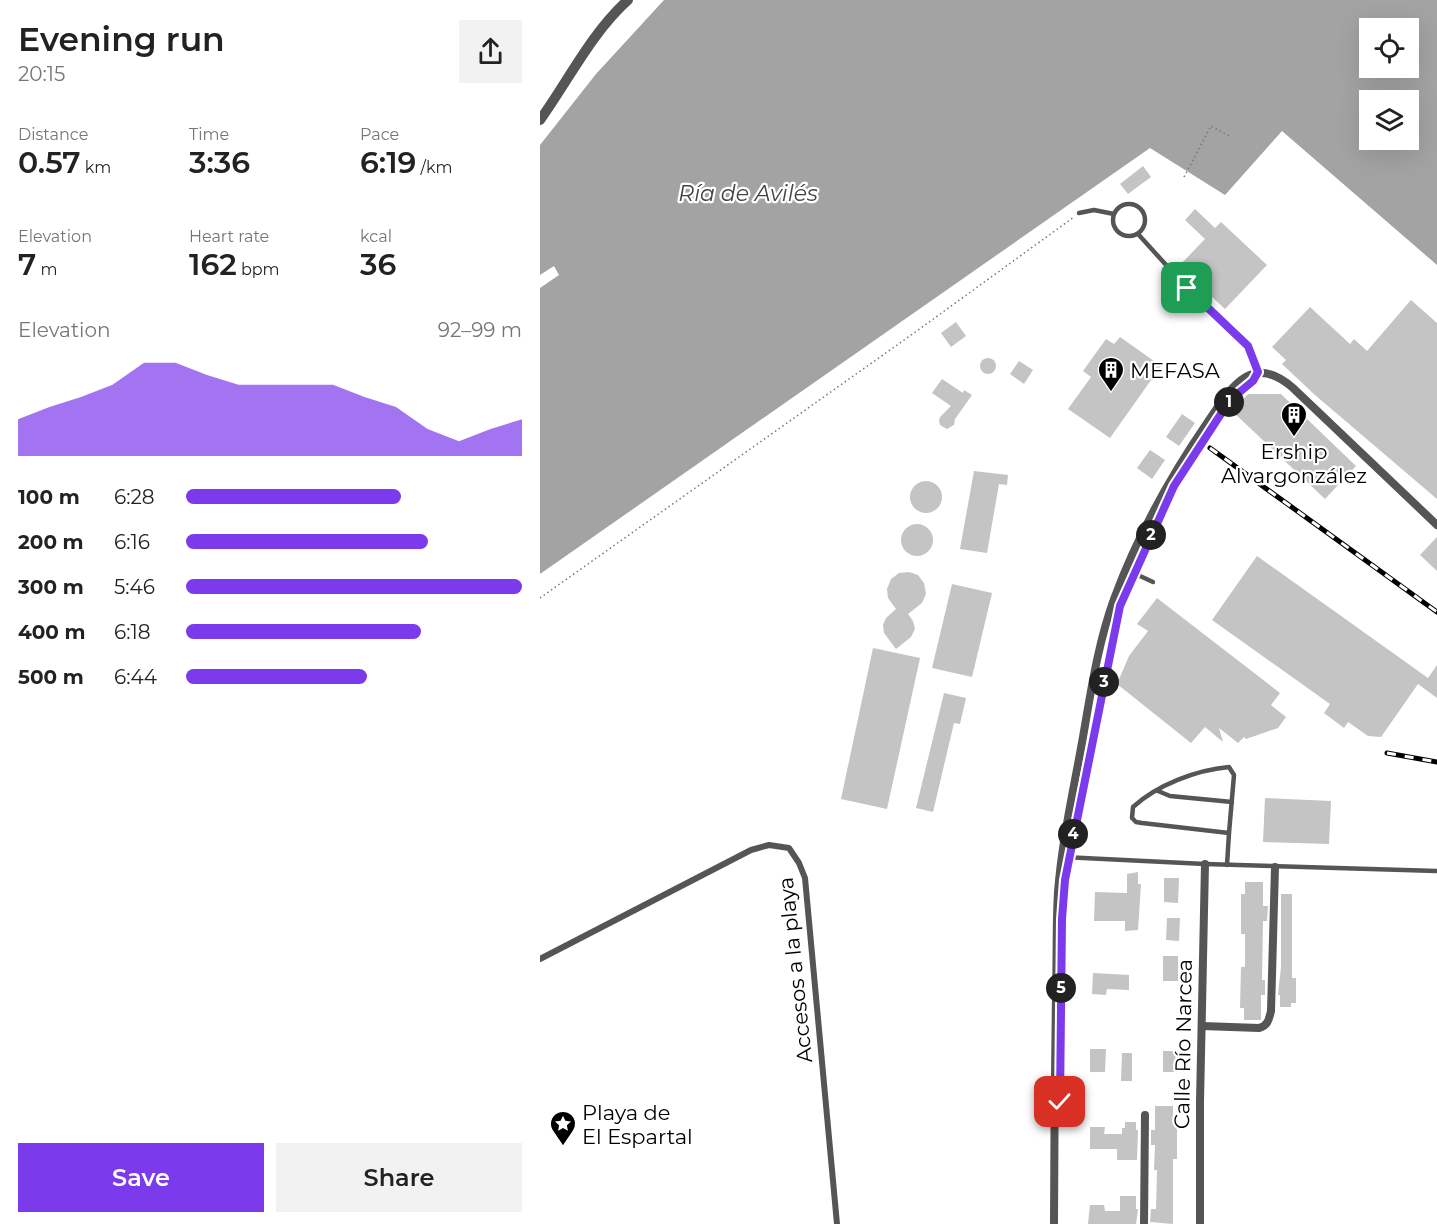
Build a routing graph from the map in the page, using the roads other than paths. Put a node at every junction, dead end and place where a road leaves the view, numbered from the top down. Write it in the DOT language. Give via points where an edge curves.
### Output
graph roads {
  1 [pos="628,0"];
  2 [pos="540,120"];
  3 [pos="1079,213"];
  4 [pos="1114,214"];
  5 [pos="1138,234"];
  6 [pos="1258,372"];
  7 [pos="1437,525"];
  8 [pos="1127,570"];
  9 [pos="1152,582"];
  10 [pos="1158,791"];
  11 [pos="1232,802"];
  12 [pos="1229,833"];
  13 [pos="1063,857"];
  14 [pos="1205,864"];
  15 [pos="1227,865"];
  16 [pos="1275,867"];
  17 [pos="1437,871"];
  18 [pos="540,959"];
  19 [pos="1202,1026"];
  20 [pos="1145,1115"];
  21 [pos="837,1224"];
  22 [pos="1054,1224"];
  23 [pos="1144,1224"];
  24 [pos="1200,1224"];
  1 -- 2 [label="street" via="600,30"];
  3 -- 4 [label="lane" via="1094,210"];
  4 -- 5 [label="lane" via="1117,229 1128,236"];
  4 -- 5 [label="lane" via="1125,204 1138,208 1144,222"];
  5 -- 6 [label="lane" via="1248,346"];
  6 -- 7 [label="street" via="1275,374 1286,382"];
  6 -- 8 [label="street" via="1237,383 1224,397 1192,445"];
  8 -- 9 [label="lane"];
  8 -- 13 [label="street" via="1100,648"];
  10 -- 11 [label="lane" via="1170,796"];
  10 -- 11 [label="lane" via="1197,773 1229,767 1234,775"];
  10 -- 12 [label="lane" via="1133,807 1132,818 1136,822"];
  11 -- 12 [label="lane"];
  12 -- 15 [label="lane"];
  13 -- 14 [label="lane"];
  13 -- 22 [label="street" via="1058,895"];
  14 -- 15 [label="lane"];
  14 -- 19 [label="street, Calle Río Narcea"];
  15 -- 16 [label="lane"];
  16 -- 17 [label="lane"];
  16 -- 19 [label="street" via="1269,1020 1258,1028"];
  18 -- 21 [label="street, Accesos a la playa" via="751,850 769,845 789,848 805,878"];
  19 -- 24 [label="street, Calle Río Narcea"];
  20 -- 23 [label="street"];
}
